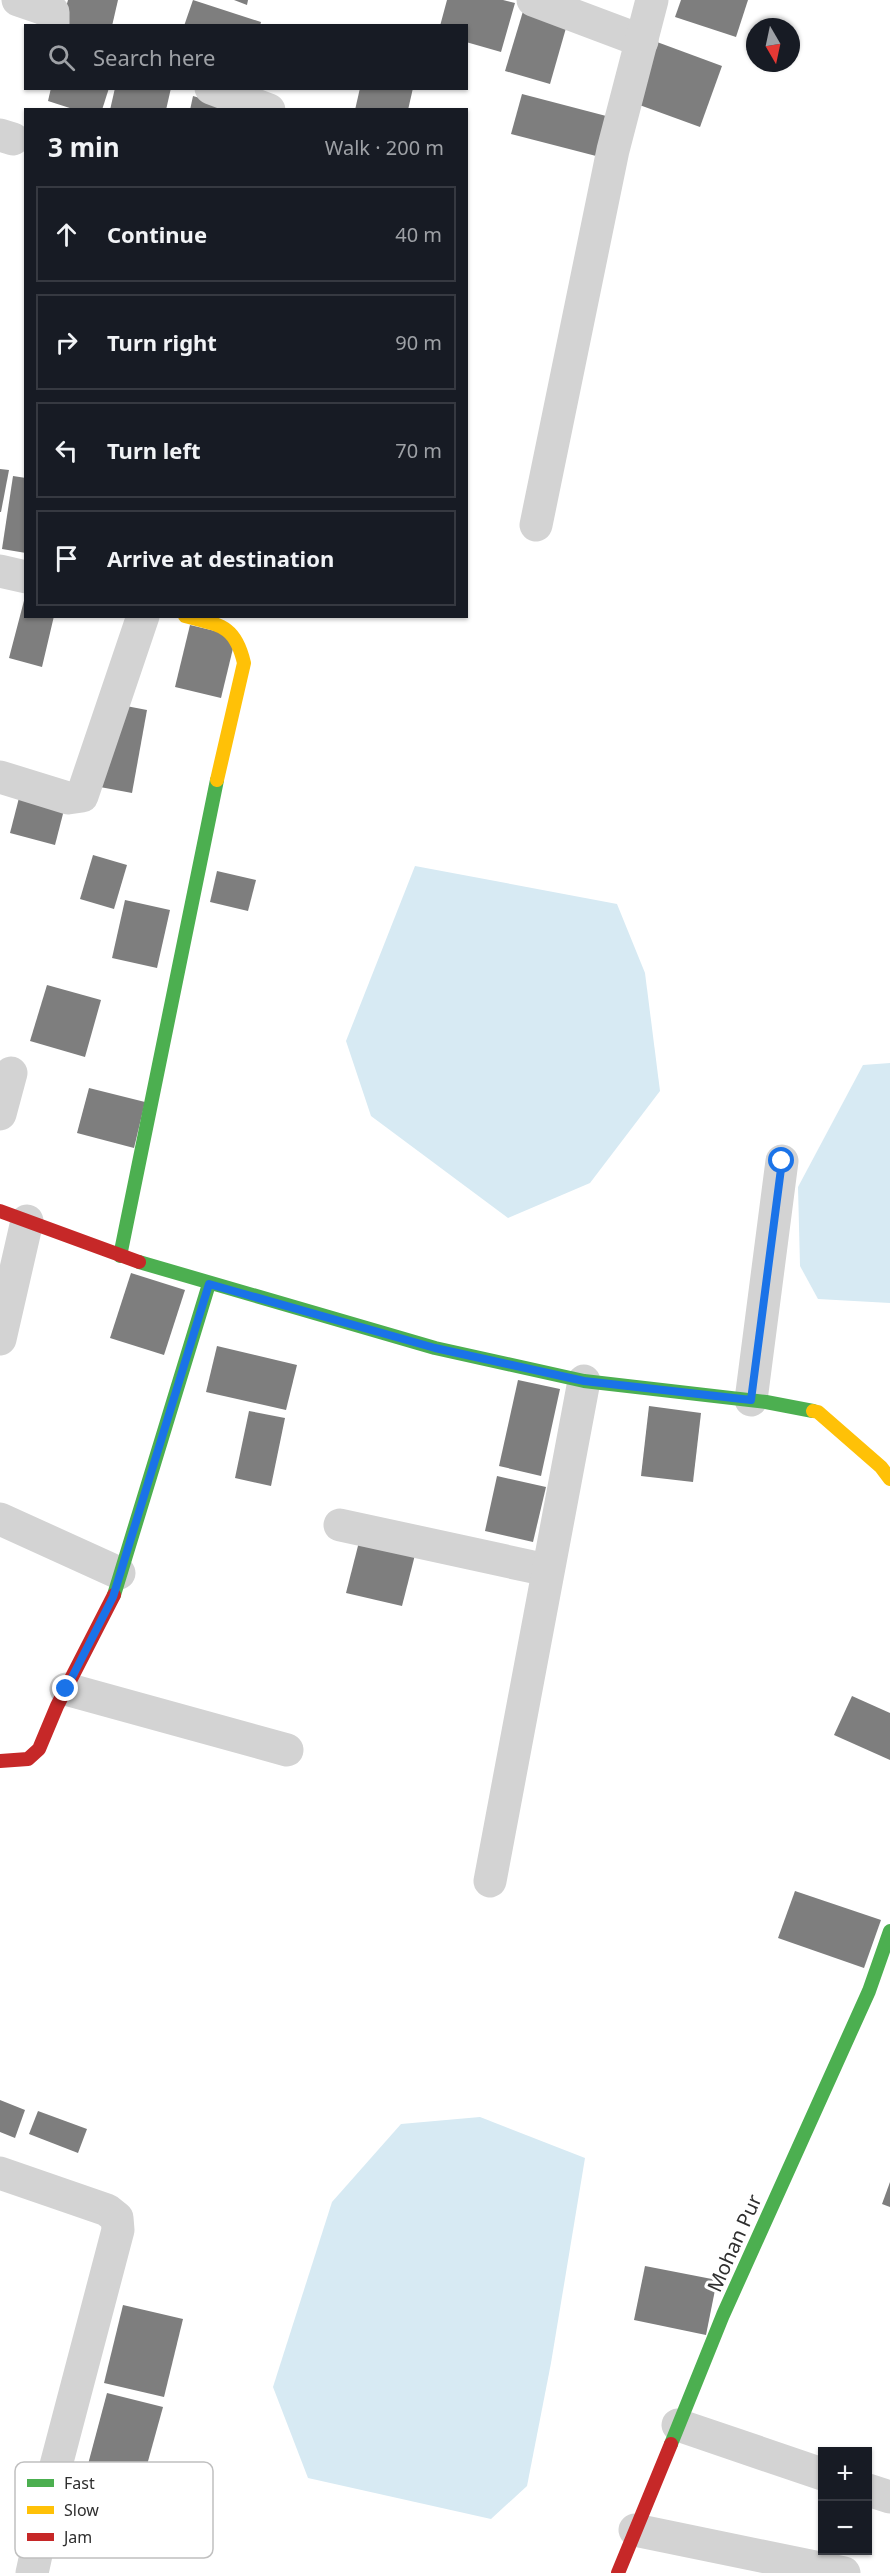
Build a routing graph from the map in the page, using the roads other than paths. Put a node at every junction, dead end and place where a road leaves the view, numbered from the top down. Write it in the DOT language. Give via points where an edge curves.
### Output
graph roads {
  1 [pos="18,0"];
  2 [pos="533,0"];
  3 [pos="652,0"];
  4 [pos="52,24"];
  5 [pos="642,41"];
  6 [pos="216,90"];
  7 [pos="264,108"];
  8 [pos="536,525"];
  9 [pos="0,571"];
  10 [pos="24,577"];
  11 [pos="142,618"];
  12 [pos="192,618"];
  13 [pos="0,777"];
  14 [pos="11,1073"];
  15 [pos="0,1114"];
  16 [pos="782,1161"];
  17 [pos="13,1216"];
  18 [pos="120,1256"];
  19 [pos="209,1284"];
  20 [pos="0,1339"];
  21 [pos="584,1381"];
  22 [pos="751,1400"];
  23 [pos="890,1479"];
  24 [pos="0,1519"];
  25 [pos="340,1525"];
  26 [pos="547,1570"];
  27 [pos="119,1573"];
  28 [pos="66,1689"];
  29 [pos="287,1750"];
  30 [pos="0,1761"];
  31 [pos="490,1881"];
  32 [pos="890,1931"];
  33 [pos="0,2173"];
  34 [pos="678,2425"];
  35 [pos="57,2462"];
  36 [pos="818,2473"];
  37 [pos="872,2492"];
  38 [pos="890,2497"];
  39 [pos="635,2530"];
  40 [pos="35,2558"];
  41 [pos="32,2573"];
  42 [pos="618,2573"];
  43 [pos="844,2573"];
  1 -- 4 [label="street" via="53,12"];
  2 -- 5 [label="street"];
  3 -- 5 [label="street"];
  5 -- 8 [label="street" via="613,150"];
  6 -- 7 [label="street"];
  9 -- 10 [label="street"];
  11 -- 13 [label="street" via="82,796 68,798"];
  12 -- 18 [label="street" via="232,630 240,641 244,663 200,856"];
  14 -- 15 [label="street"];
  16 -- 22 [label="street"];
  17 -- 18 [label="street"];
  17 -- 20 [label="street"];
  18 -- 19 [label="street"];
  19 -- 21 [label="street" via="435,1348"];
  19 -- 27 [label="street"];
  21 -- 22 [label="street"];
  21 -- 26 [label="street"];
  22 -- 23 [label="street" via="818,1413"];
  24 -- 27 [label="street"];
  25 -- 26 [label="street"];
  26 -- 31 [label="street"];
  27 -- 28 [label="street" via="113,1597"];
  28 -- 29 [label="street"];
  28 -- 30 [label="street" via="39,1749 28,1759"];
  32 -- 34 [label="street, Mohan Pur" via="869,1991 723,2315"];
  33 -- 35 [label="street" via="107,2210 117,2218 118,2230"];
  34 -- 36 [label="street"];
  34 -- 39 [label="street, Mohan Pur"];
  37 -- 38 [label="street"];
  39 -- 42 [label="street, Mohan Pur"];
  39 -- 43 [label="street"];
  40 -- 41 [label="street"];
}
